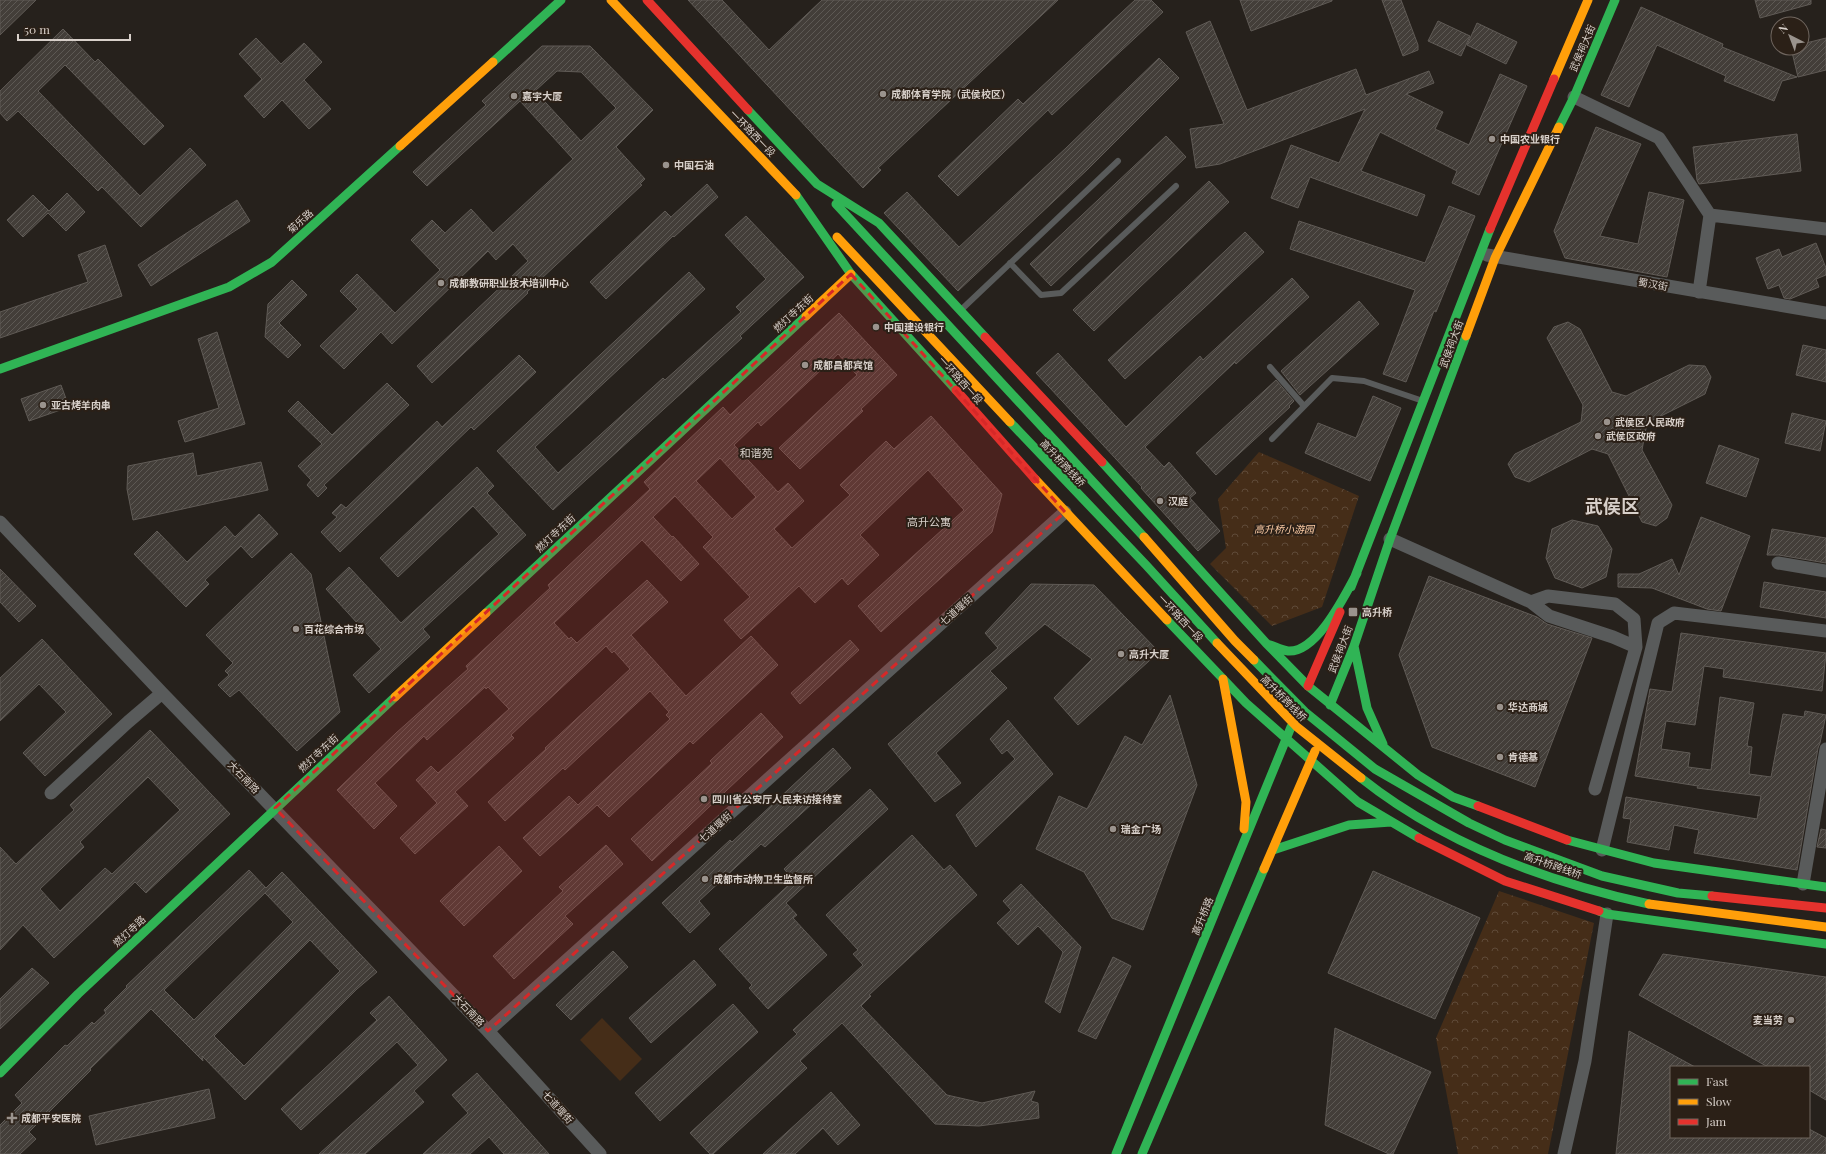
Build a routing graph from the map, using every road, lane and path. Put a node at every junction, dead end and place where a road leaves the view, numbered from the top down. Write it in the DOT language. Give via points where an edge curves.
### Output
graph roads {
  1 [pos="561,0"];
  2 [pos="611,0"];
  3 [pos="647,0"];
  4 [pos="1588,0"];
  5 [pos="1615,0"];
  6 [pos="1574,97"];
  7 [pos="1118,162"];
  8 [pos="817,184"];
  9 [pos="1176,186"];
  10 [pos="798,197"];
  11 [pos="1710,215"];
  12 [pos="1826,229"];
  13 [pos="1480,253"];
  14 [pos="1495,258"];
  15 [pos="1010,263"];
  16 [pos="851,274"];
  17 [pos="1699,292"];
  18 [pos="960,310"];
  19 [pos="1826,313"];
  20 [pos="1270,367"];
  21 [pos="0,369"];
  22 [pos="1424,402"];
  23 [pos="1304,406"];
  24 [pos="1272,439"];
  25 [pos="1065,512"];
  26 [pos="0,522"];
  27 [pos="1390,539"];
  28 [pos="1778,563"];
  29 [pos="1826,571"];
  30 [pos="1357,573"];
  31 [pos="1531,602"];
  32 [pos="1826,631"];
  33 [pos="1266,643"];
  34 [pos="1354,646"];
  35 [pos="1636,647"];
  36 [pos="1223,679"];
  37 [pos="162,693"];
  38 [pos="1305,693"];
  39 [pos="1328,712"];
  40 [pos="1286,738"];
  41 [pos="1826,749"];
  42 [pos="1390,754"];
  43 [pos="1311,762"];
  44 [pos="1595,789"];
  45 [pos="51,793"];
  46 [pos="275,808"];
  47 [pos="1391,822"];
  48 [pos="1244,843"];
  49 [pos="1273,850"];
  50 [pos="1602,850"];
  51 [pos="1803,884"];
  52 [pos="1826,887"];
  53 [pos="1826,908"];
  54 [pos="1607,914"];
  55 [pos="1826,927"];
  56 [pos="1826,944"];
  57 [pos="488,1031"];
  58 [pos="0,1073"];
  59 [pos="600,1154"];
  60 [pos="1116,1154"];
  61 [pos="1142,1154"];
  62 [pos="1564,1154"];
  1 -- 21 [label="main road, 菊乐路" via="272,262 229,287"];
  2 -- 10 [label="main road, 一环路西一段"];
  3 -- 8 [label="main road, 一环路西一段"];
  4 -- 13 [label="main road, 武侯祠大街"];
  5 -- 6 [label="main road, 武侯祠大街"];
  6 -- 11 [label="street" via="1659,138"];
  6 -- 14 [label="main road, 武侯祠大街"];
  7 -- 15 [label="lane"];
  8 -- 18 [label="main road, 一环路西一段" via="879,223"];
  8 -- 53 [label="main road, 高升桥跨线桥" via="1156,550 1235,642 1305,712 1375,769 1469,823 1506,840 1602,876 1678,893"];
  9 -- 15 [label="lane" via="1061,293 1041,295"];
  10 -- 16 [label="main road, 一环路西一段"];
  10 -- 55 [label="main road, 高升桥跨线桥" via="1146,565 1243,672 1298,728 1366,782 1430,825 1461,842 1599,893 1649,904"];
  11 -- 12 [label="street"];
  11 -- 17 [label="street"];
  13 -- 14 [label="street, 蜀汉街"];
  13 -- 22 [label="main road, 武侯祠大街"];
  14 -- 17 [label="street, 蜀汉街"];
  14 -- 27 [label="main road, 武侯祠大街"];
  15 -- 18 [label="lane"];
  16 -- 25 [label="main road, 一环路西一段"];
  16 -- 46 [label="main road, 燃灯寺东街"];
  17 -- 19 [label="street, 蜀汉街"];
  18 -- 33 [label="main road, 一环路西一段"];
  20 -- 23 [label="lane"];
  22 -- 23 [label="lane" via="1364,381 1332,378"];
  22 -- 30 [label="main road, 武侯祠大街"];
  23 -- 24 [label="lane"];
  25 -- 36 [label="main road, 一环路西一段"];
  25 -- 57 [label="street, 七道堰街"];
  26 -- 37 [label="street, 大石南路"];
  27 -- 31 [label="street"];
  27 -- 34 [label="main road, 武侯祠大街"];
  28 -- 29 [label="street"];
  30 -- 33 [label="main road" via="1334,614 1316,637 1301,648 1289,651"];
  30 -- 38 [label="main road, 武侯祠大街"];
  31 -- 35 [label="street" via="1549,616"];
  31 -- 35 [label="street" via="1548,596 1615,604 1634,619"];
  32 -- 50 [label="street" via="1674,613 1658,623"];
  33 -- 38 [label="main road, 一环路西一段"];
  34 -- 39 [label="main road, 武侯祠大街"];
  34 -- 42 [label="main road" via="1365,708 1376,733"];
  35 -- 44 [label="street"];
  36 -- 40 [label="main road, 一环路西一段"];
  36 -- 48 [label="main road" via="1246,802"];
  37 -- 45 [label="street"];
  37 -- 46 [label="street, 大石南路"];
  38 -- 39 [label="main road, 一环路西一段"];
  38 -- 40 [label="main road, 高升桥路"];
  39 -- 42 [label="main road, 一环路西一段"];
  39 -- 43 [label="main road"];
  40 -- 43 [label="main road, 一环路西一段"];
  40 -- 48 [label="main road, 高升桥路"];
  41 -- 51 [label="street"];
  42 -- 50 [label="main road, 一环路西一段" via="1453,797 1562,839"];
  43 -- 47 [label="main road, 一环路西一段" via="1358,802"];
  43 -- 49 [label="main road"];
  46 -- 57 [label="street, 大石南路"];
  46 -- 58 [label="main road, 燃灯寺路" via="78,994"];
  47 -- 49 [label="main road" via="1350,825"];
  47 -- 54 [label="main road, 一环路西一段" via="1504,881"];
  48 -- 60 [label="main road, 高升桥路"];
  49 -- 61 [label="main road"];
  50 -- 51 [label="main road, 一环路西一段" via="1654,863"];
  51 -- 52 [label="main road, 一环路西一段"];
  54 -- 56 [label="main road, 一环路西一段"];
  54 -- 62 [label="street" via="1585,1061"];
  57 -- 59 [label="street, 七道堰街"];
}
